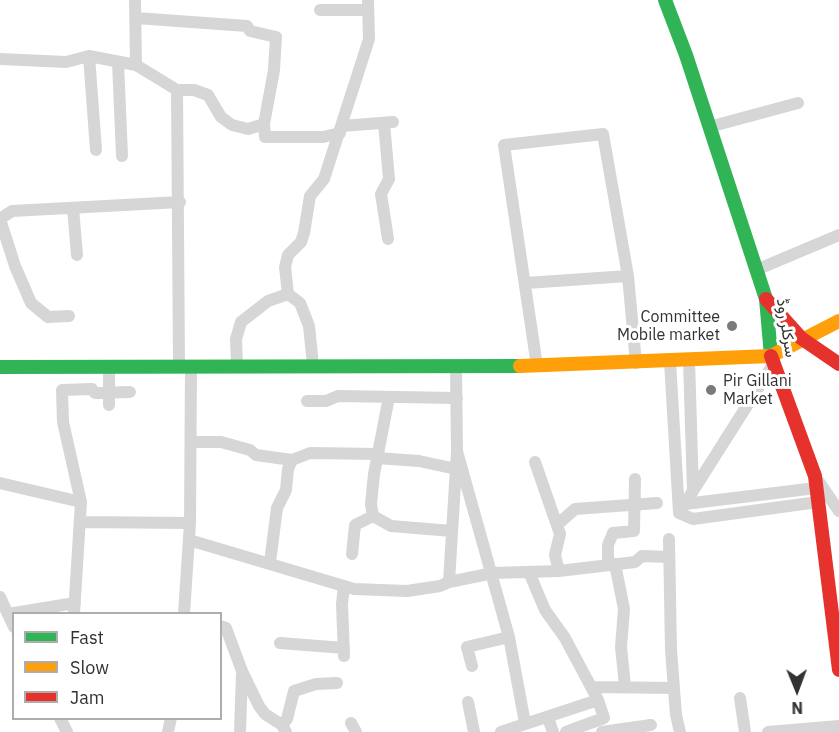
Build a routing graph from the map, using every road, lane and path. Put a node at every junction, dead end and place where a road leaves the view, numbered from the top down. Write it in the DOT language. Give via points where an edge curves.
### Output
graph roads {
  1 [pos="135,0"];
  2 [pos="665,0"];
  3 [pos="368,5"];
  4 [pos="320,10"];
  5 [pos="136,18"];
  6 [pos="89,56"];
  7 [pos="0,59"];
  8 [pos="118,62"];
  9 [pos="136,65"];
  10 [pos="177,90"];
  11 [pos="798,103"];
  12 [pos="264,124"];
  13 [pos="709,127"];
  14 [pos="341,130"];
  15 [pos="96,150"];
  16 [pos="122,156"];
  17 [pos="180,202"];
  18 [pos="73,208"];
  19 [pos="0,219"];
  20 [pos="839,235"];
  21 [pos="388,239"];
  22 [pos="77,255"];
  23 [pos="756,270"];
  24 [pos="628,276"];
  25 [pos="526,283"];
  26 [pos="288,294"];
  27 [pos="766,299"];
  28 [pos="69,316"];
  29 [pos="839,321"];
  30 [pos="801,338"];
  31 [pos="688,360"];
  32 [pos="773,360"];
  33 [pos="670,361"];
  34 [pos="636,363"];
  35 [pos="839,364"];
  36 [pos="237,365"];
  37 [pos="313,365"];
  38 [pos="72,366"];
  39 [pos="109,366"];
  40 [pos="456,366"];
  41 [pos="537,366"];
  42 [pos="0,367"];
  43 [pos="185,367"];
  44 [pos="73,389"];
  45 [pos="130,392"];
  46 [pos="389,397"];
  47 [pos="457,398"];
  48 [pos="109,399"];
  49 [pos="307,401"];
  50 [pos="191,442"];
  51 [pos="457,451"];
  52 [pos="377,456"];
  53 [pos="292,460"];
  54 [pos="535,462"];
  55 [pos="456,469"];
  56 [pos="635,479"];
  57 [pos="816,482"];
  58 [pos="0,483"];
  59 [pos="693,491"];
  60 [pos="81,502"];
  61 [pos="818,502"];
  62 [pos="657,503"];
  63 [pos="635,505"];
  64 [pos="682,509"];
  65 [pos="839,511"];
  66 [pos="373,516"];
  67 [pos="80,522"];
  68 [pos="190,523"];
  69 [pos="557,525"];
  70 [pos="452,531"];
  71 [pos="669,539"];
  72 [pos="189,540"];
  73 [pos="352,554"];
  74 [pos="669,557"];
  75 [pos="270,562"];
  76 [pos="612,564"];
  77 [pos="559,571"];
  78 [pos="529,572"];
  79 [pos="493,573"];
  80 [pos="449,582"];
  81 [pos="344,586"];
  82 [pos="0,599"];
  83 [pos="75,608"];
  84 [pos="30,612"];
  85 [pos="184,612"];
  86 [pos="8,614"];
  87 [pos="12,614"];
  88 [pos="12,623"];
  89 [pos="222,627"];
  90 [pos="509,637"];
  91 [pos="280,643"];
  92 [pos="472,666"];
  93 [pos="839,670"];
  94 [pos="242,671"];
  95 [pos="337,683"];
  96 [pos="625,686"];
  97 [pos="591,687"];
  98 [pos="674,688"];
  99 [pos="740,698"];
  100 [pos="598,699"];
  101 [pos="468,702"];
  102 [pos="549,718"];
  103 [pos="651,724"];
  104 [pos="839,726"];
  105 [pos="284,728"];
  106 [pos="519,728"];
  107 [pos="240,732"];
  108 [pos="474,732"];
  109 [pos="501,732"];
  110 [pos="553,732"];
  111 [pos="566,732"];
  112 [pos="602,732"];
  113 [pos="680,732"];
  114 [pos="745,732"];
  115 [pos="768,732"];
  1 -- 5 [label="street"];
  2 -- 13 [label="main road, سرکلر روڈ"];
  3 -- 4 [label="street"];
  3 -- 14 [label="street" via="369,39"];
  5 -- 9 [label="street"];
  5 -- 12 [label="street" via="247,26 250,31 276,37"];
  6 -- 7 [label="street" via="66,62"];
  6 -- 8 [label="street"];
  6 -- 15 [label="street"];
  8 -- 9 [label="street"];
  8 -- 16 [label="street"];
  9 -- 10 [label="street"];
  10 -- 12 [label="street" via="208,95 221,117 232,125 248,129"];
  10 -- 17 [label="street"];
  11 -- 13 [label="street"];
  12 -- 14 [label="street" via="265,137 323,136"];
  13 -- 23 [label="main road, سرکلر روڈ"];
  14 -- 21 [label="street" via="388,122 389,179 381,194"];
  14 -- 26 [label="street" via="324,178 310,196 301,242 288,255"];
  17 -- 18 [label="street"];
  17 -- 43 [label="street"];
  18 -- 19 [label="street" via="12,211"];
  18 -- 22 [label="street"];
  19 -- 28 [label="street" via="31,303 48,317"];
  20 -- 23 [label="street"];
  23 -- 27 [label="main road, سرکلر روڈ"];
  24 -- 25 [label="street"];
  24 -- 25 [label="street" via="603,134 504,145"];
  24 -- 34 [label="street"];
  25 -- 41 [label="street"];
  26 -- 36 [label="street" via="268,301 241,322 236,339"];
  26 -- 37 [label="street" via="300,303 309,326"];
  27 -- 30 [label="main road"];
  27 -- 32 [label="main road, سرکلر روڈ"];
  29 -- 30 [label="main road"];
  30 -- 32 [label="main road"];
  30 -- 35 [label="main road"];
  31 -- 32 [label="main road"];
  31 -- 33 [label="main road"];
  31 -- 59 [label="street"];
  32 -- 57 [label="main road, سرکلر روڈ"];
  32 -- 59 [label="street"];
  33 -- 34 [label="main road"];
  33 -- 64 [label="street"];
  34 -- 41 [label="main road"];
  36 -- 37 [label="main road"];
  36 -- 43 [label="main road"];
  37 -- 40 [label="main road"];
  38 -- 39 [label="main road"];
  38 -- 42 [label="main road"];
  38 -- 44 [label="street"];
  39 -- 43 [label="main road"];
  39 -- 48 [label="street"];
  40 -- 41 [label="main road"];
  40 -- 47 [label="street"];
  43 -- 50 [label="street"];
  44 -- 48 [label="street" via="92,388"];
  44 -- 60 [label="street" via="62,390 63,422"];
  45 -- 48 [label="street"];
  46 -- 47 [label="street"];
  46 -- 49 [label="street" via="338,396 326,401"];
  46 -- 52 [label="street"];
  47 -- 51 [label="street"];
  50 -- 53 [label="street" via="221,442 256,455"];
  50 -- 68 [label="street"];
  51 -- 55 [label="street"];
  51 -- 79 [label="street"];
  52 -- 53 [label="street" via="310,453"];
  52 -- 55 [label="street"];
  52 -- 66 [label="street"];
  53 -- 75 [label="street" via="278,508"];
  54 -- 69 [label="street"];
  55 -- 70 [label="street"];
  56 -- 63 [label="street"];
  57 -- 61 [label="main road, سرکلر روڈ"];
  57 -- 64 [label="street"];
  57 -- 65 [label="street"];
  58 -- 60 [label="street"];
  59 -- 64 [label="street"];
  60 -- 67 [label="street"];
  61 -- 64 [label="street" via="693,519"];
  61 -- 93 [label="main road, سرکلر روڈ"];
  62 -- 63 [label="street"];
  63 -- 69 [label="street" via="575,509"];
  63 -- 76 [label="street" via="634,531 613,534 608,546"];
  66 -- 70 [label="street" via="391,526"];
  66 -- 73 [label="street" via="355,525"];
  67 -- 68 [label="street"];
  67 -- 83 [label="street"];
  68 -- 72 [label="street"];
  69 -- 77 [label="street" via="560,534 555,555"];
  70 -- 80 [label="street"];
  71 -- 74 [label="street"];
  72 -- 75 [label="street"];
  72 -- 85 [label="street"];
  74 -- 76 [label="street" via="642,556 635,562"];
  74 -- 98 [label="street"];
  75 -- 81 [label="street"];
  76 -- 77 [label="street"];
  76 -- 96 [label="street" via="624,609 621,647"];
  77 -- 78 [label="street"];
  78 -- 79 [label="street"];
  78 -- 97 [label="street" via="545,610"];
  79 -- 80 [label="street"];
  79 -- 90 [label="street"];
  80 -- 81 [label="street" via="407,591"];
  81 -- 91 [label="street" via="344,652"];
  82 -- 86 [label="street"];
  83 -- 84 [label="street"];
  86 -- 87 [label="street"];
  86 -- 88 [label="street"];
  89 -- 94 [label="street" via="226,628"];
  90 -- 92 [label="street" via="466,646"];
  90 -- 106 [label="street"];
  94 -- 105 [label="street" via="265,714"];
  94 -- 107 [label="street"];
  95 -- 105 [label="street" via="294,691"];
  96 -- 97 [label="street"];
  96 -- 98 [label="street"];
  97 -- 100 [label="street"];
  98 -- 113 [label="street"];
  99 -- 114 [label="street"];
  100 -- 102 [label="street"];
  100 -- 111 [label="street" via="604,718"];
  101 -- 108 [label="street"];
  102 -- 106 [label="street"];
  102 -- 110 [label="street"];
  103 -- 112 [label="street"];
  104 -- 115 [label="street"];
  106 -- 109 [label="street"];
}
